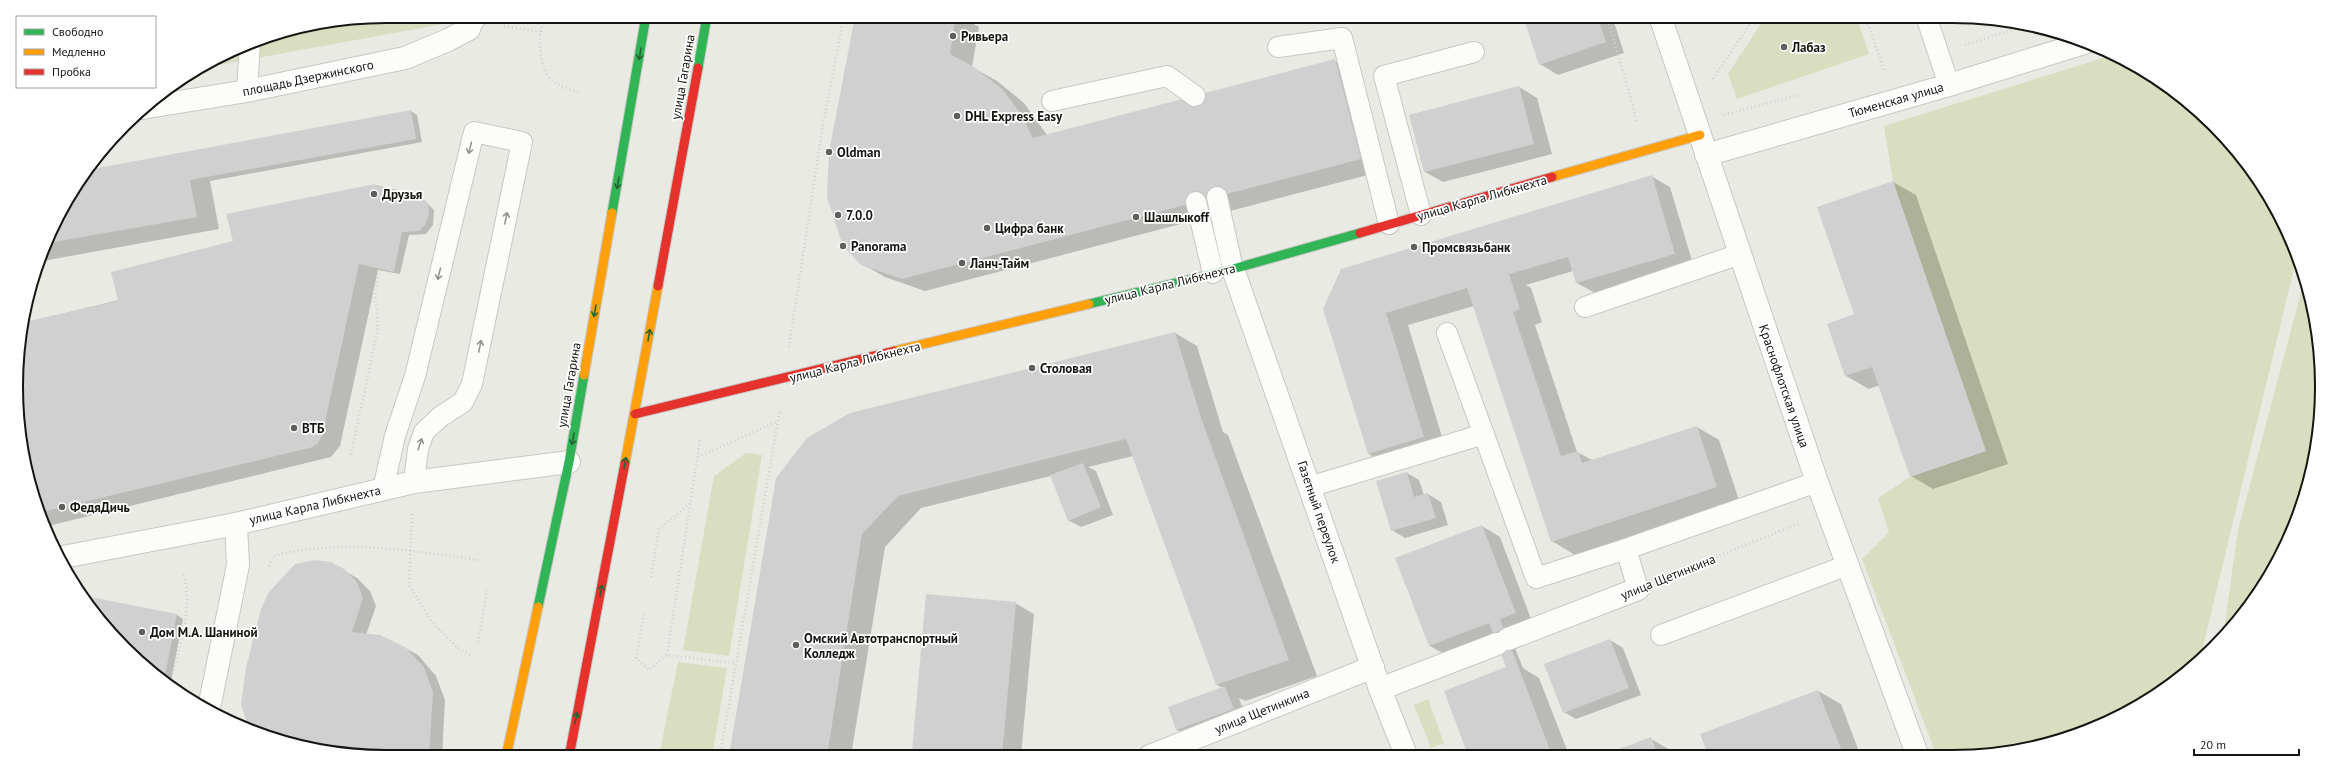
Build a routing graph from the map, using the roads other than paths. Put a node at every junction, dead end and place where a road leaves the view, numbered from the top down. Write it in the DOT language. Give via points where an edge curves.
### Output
graph roads {
  1 [pos="472,23"];
  2 [pos="645,23"];
  3 [pos="706,23"];
  4 [pos="1662,23"];
  5 [pos="1928,23"];
  6 [pos="2075,45"];
  7 [pos="1278,47"];
  8 [pos="250,50"];
  9 [pos="1474,52"];
  10 [pos="1949,85"];
  11 [pos="247,91"];
  12 [pos="1195,96"];
  13 [pos="1052,101"];
  14 [pos="156,106"];
  15 [pos="1703,145"];
  16 [pos="1217,197"];
  17 [pos="1196,202"];
  18 [pos="1421,215"];
  19 [pos="1390,224"];
  20 [pos="1740,254"];
  21 [pos="1223,271"];
  22 [pos="1584,307"];
  23 [pos="1447,333"];
  24 [pos="635,414"];
  25 [pos="1484,434"];
  26 [pos="569,462"];
  27 [pos="414,482"];
  28 [pos="1817,482"];
  29 [pos="1309,487"];
  30 [pos="383,489"];
  31 [pos="236,524"];
  32 [pos="1626,549"];
  33 [pos="66,557"];
  34 [pos="1848,565"];
  35 [pos="1638,589"];
  36 [pos="1661,635"];
  37 [pos="1373,667"];
  38 [pos="1380,688"];
  39 [pos="210,704"];
  40 [pos="507,750"];
  41 [pos="570,750"];
  42 [pos="1165,750"];
  43 [pos="1404,750"];
  44 [pos="1916,750"];
  1 -- 11 [label="street, площадь Дзержинского" via="448,40 405,58"];
  2 -- 26 [label="main road, улица Гагарина, one-way"];
  24 -- 3 [label="main road, улица Гагарина, one-way"];
  4 -- 15 [label="street, Краснофлотская улица"];
  5 -- 10 [label="lane"];
  6 -- 10 [label="street, Тюменская улица"];
  7 -- 19 [label="lane" via="1342,38"];
  8 -- 11 [label="lane"];
  9 -- 18 [label="lane" via="1384,76"];
  10 -- 15 [label="street, Тюменская улица"];
  11 -- 14 [label="street, площадь Дзержинского"];
  12 -- 13 [label="lane" via="1167,76"];
  15 -- 18 [label="main road, улица Карла Либкнехта"];
  15 -- 20 [label="street, Краснофлотская улица"];
  16 -- 21 [label="lane"];
  17 -- 21 [label="lane"];
  18 -- 19 [label="main road, улица Карла Либкнехта"];
  19 -- 21 [label="main road, улица Карла Либкнехта"];
  20 -- 22 [label="lane"];
  20 -- 28 [label="street, Краснофлотская улица"];
  21 -- 24 [label="main road, улица Карла Либкнехта"];
  21 -- 29 [label="street, Газетный переулок"];
  23 -- 25 [label="lane"];
  41 -- 24 [label="main road, улица Гагарина, one-way"];
  25 -- 29 [label="lane"];
  25 -- 32 [label="lane" via="1536,578"];
  26 -- 27 [label="street, улица Карла Либкнехта"];
  26 -- 40 [label="main road, улица Гагарина"];
  27 -- 30 [label="street, улица Карла Либкнехта"];
  27 -- 30 [label="lane, one-way" via="418,449 424,432 440,417 463,402 472,384 522,142 474,132 415,376 394,436"];
  28 -- 32 [label="lane"];
  28 -- 34 [label="street, Краснофлотская улица"];
  29 -- 37 [label="street, Газетный переулок"];
  30 -- 31 [label="street, улица Карла Либкнехта"];
  31 -- 33 [label="street, улица Карла Либкнехта"];
  31 -- 39 [label="street" via="238,565"];
  32 -- 35 [label="lane"];
  34 -- 36 [label="lane"];
  34 -- 44 [label="street, Краснофлотская улица"];
  35 -- 38 [label="street, улица Щетинкина"];
  37 -- 38 [label="street, Газетный переулок"];
  37 -- 42 [label="street, улица Щетинкина"];
  38 -- 43 [label="street, Газетный переулок"];
}
